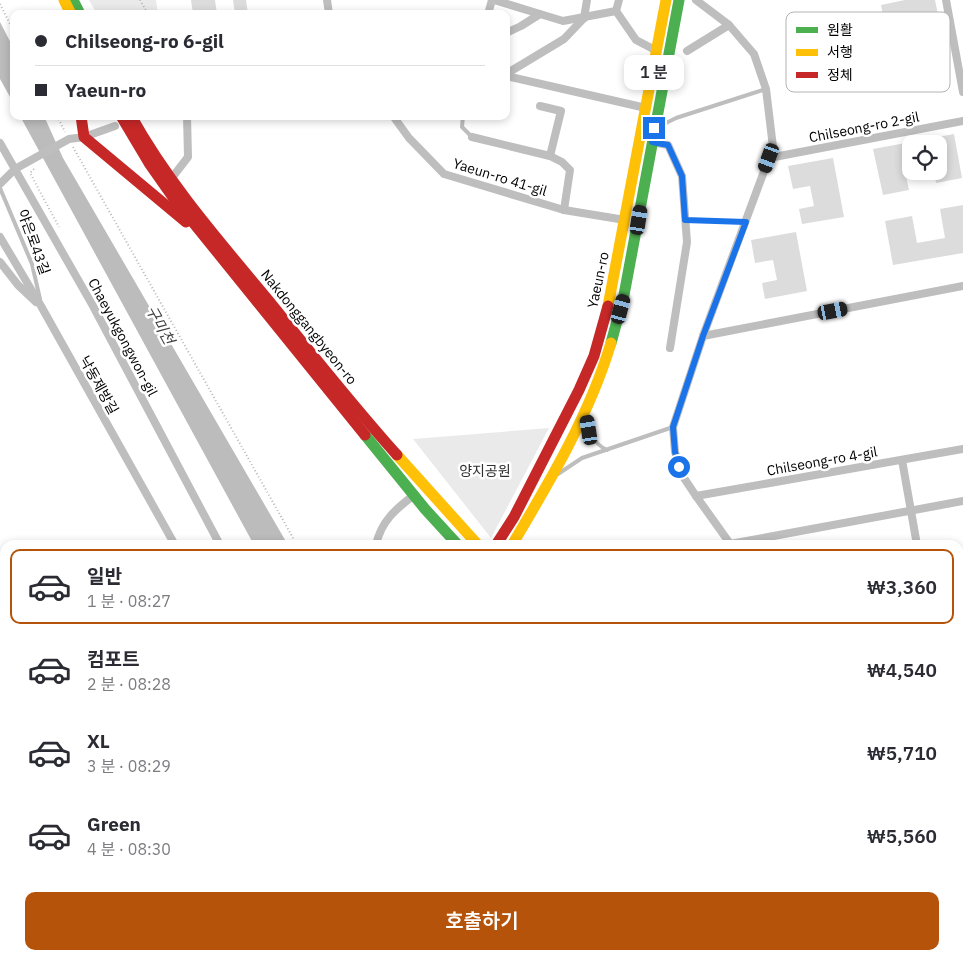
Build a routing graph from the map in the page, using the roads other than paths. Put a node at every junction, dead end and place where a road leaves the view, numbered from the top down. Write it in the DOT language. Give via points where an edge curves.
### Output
graph roads {
  1 [pos="493,0"];
  2 [pos="587,0"];
  3 [pos="620,0"];
  4 [pos="666,0"];
  5 [pos="679,0"];
  6 [pos="696,0"];
  7 [pos="616,11"];
  8 [pos="540,14"];
  9 [pos="584,18"];
  10 [pos="950,20"];
  11 [pos="729,25"];
  12 [pos="510,30"];
  13 [pos="657,51"];
  14 [pos="687,51"];
  15 [pos="510,73"];
  16 [pos="510,76"];
  17 [pos="963,87"];
  18 [pos="766,89"];
  19 [pos="540,106"];
  20 [pos="646,108"];
  21 [pos="82,120"];
  22 [pos="133,120"];
  23 [pos="188,120"];
  24 [pos="396,120"];
  25 [pos="463,120"];
  26 [pos="118,121"];
  27 [pos="963,121"];
  28 [pos="654,128"];
  29 [pos="84,137"];
  30 [pos="472,137"];
  31 [pos="652,142"];
  32 [pos="0,143"];
  33 [pos="550,156"];
  34 [pos="769,158"];
  35 [pos="14,168"];
  36 [pos="171,179"];
  37 [pos="0,184"];
  38 [pos="0,188"];
  39 [pos="564,210"];
  40 [pos="625,220"];
  41 [pos="685,220"];
  42 [pos="746,222"];
  43 [pos="0,237"];
  44 [pos="210,243"];
  45 [pos="0,262"];
  46 [pos="963,286"];
  47 [pos="41,306"];
  48 [pos="703,336"];
  49 [pos="670,348"];
  50 [pos="586,408"];
  51 [pos="673,427"];
  52 [pos="607,450"];
  53 [pos="963,450"];
  54 [pos="902,460"];
  55 [pos="548,482"];
  56 [pos="414,495"];
  57 [pos="696,496"];
  58 [pos="963,501"];
  59 [pos="911,511"];
  60 [pos="172,540"];
  61 [pos="217,540"];
  62 [pos="377,540"];
  63 [pos="454,540"];
  64 [pos="474,540"];
  65 [pos="499,540"];
  66 [pos="515,540"];
  67 [pos="728,540"];
  68 [pos="753,540"];
  69 [pos="916,540"];
  1 -- 8 [label="street"];
  2 -- 9 [label="street"];
  3 -- 7 [label="street"];
  4 -- 13 [label="main road, Yaeun-ro"];
  5 -- 28 [label="main road, Yaeun-ro"];
  6 -- 11 [label="street"];
  7 -- 9 [label="street"];
  7 -- 13 [label="street" via="636,40"];
  8 -- 9 [label="street" via="562,20"];
  8 -- 12 [label="street"];
  9 -- 15 [label="street" via="564,39"];
  10 -- 17 [label="street"];
  11 -- 14 [label="street"];
  11 -- 18 [label="street" via="754,54"];
  13 -- 20 [label="main road, Yaeun-ro"];
  16 -- 20 [label="street"];
  18 -- 28 [label="lane"];
  18 -- 34 [label="street" via="773,147"];
  19 -- 33 [label="street" via="561,111"];
  20 -- 40 [label="main road, Yaeun-ro"];
  21 -- 29 [label="main road"];
  22 -- 36 [label="main road, Nakdonggangbyeon-ro"];
  23 -- 36 [label="street" via="188,157"];
  24 -- 39 [label="street, Yaeun-ro 41-gil" via="444,174"];
  25 -- 30 [label="lane, Yaeun-ro 41-gil" via="462,127"];
  26 -- 29 [label="street"];
  26 -- 44 [label="main road, Nakdonggangbyeon-ro"];
  27 -- 34 [label="street, Chilseong-ro 2-gil"];
  28 -- 31 [label="main road, Yaeun-ro"];
  29 -- 35 [label="street"];
  29 -- 44 [label="main road"];
  30 -- 33 [label="street, Yaeun-ro 41-gil"];
  31 -- 41 [label="street" via="668,145 682,176"];
  31 -- 50 [label="main road, Yaeun-ro" via="624,295 606,360"];
  32 -- 35 [label="street, Chaeyukgongwon-gil"];
  33 -- 39 [label="street, Yaeun-ro 41-gil" via="570,170"];
  34 -- 42 [label="street"];
  35 -- 37 [label="street"];
  35 -- 61 [label="street, Chaeyukgongwon-gil" via="93,306"];
  36 -- 64 [label="main road, Nakdonggangbyeon-ro" via="368,422"];
  38 -- 47 [label="lane, 야은로43길" via="32,264"];
  39 -- 40 [label="street, Yaeun-ro 41-gil"];
  40 -- 65 [label="main road, Yaeun-ro" via="610,300 594,356 514,517"];
  41 -- 42 [label="lane"];
  41 -- 49 [label="street" via="687,242"];
  42 -- 48 [label="street"];
  43 -- 47 [label="street, 낙동제방길"];
  44 -- 56 [label="main road, Nakdonggangbyeon-ro"];
  45 -- 47 [label="street" via="18,285"];
  46 -- 48 [label="street"];
  47 -- 60 [label="street, 낙동제방길"];
  48 -- 51 [label="street"];
  50 -- 52 [label="lane" via="589,430"];
  50 -- 55 [label="main road, Yaeun-ro"];
  51 -- 52 [label="lane"];
  51 -- 57 [label="street" via="679,467"];
  52 -- 55 [label="lane" via="582,458"];
  53 -- 54 [label="street"];
  54 -- 57 [label="street, Chilseong-ro 4-gil"];
  54 -- 59 [label="street"];
  55 -- 66 [label="main road, Yaeun-ro"];
  56 -- 62 [label="street" via="385,521"];
  56 -- 63 [label="main road, Nakdonggangbyeon-ro"];
  57 -- 67 [label="street"];
  58 -- 59 [label="street"];
  59 -- 68 [label="street"];
  59 -- 69 [label="street"];
}
